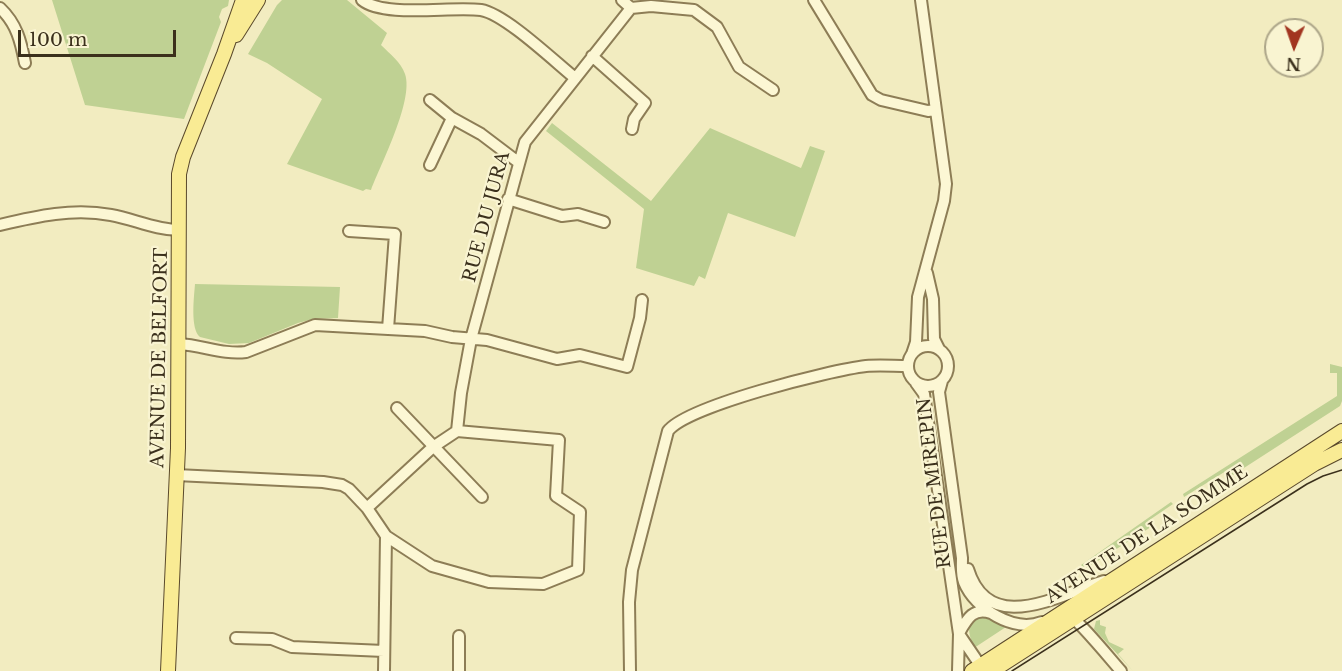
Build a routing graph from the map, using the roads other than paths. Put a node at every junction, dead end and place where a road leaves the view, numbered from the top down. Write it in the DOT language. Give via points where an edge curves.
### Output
graph roads {
  1 [pos="243,0"];
  2 [pos="258,0"];
  3 [pos="362,0"];
  4 [pos="622,0"];
  5 [pos="814,0"];
  6 [pos="921,0"];
  7 [pos="632,8"];
  8 [pos="0,9"];
  9 [pos="224,54"];
  10 [pos="592,56"];
  11 [pos="25,63"];
  12 [pos="575,78"];
  13 [pos="773,90"];
  14 [pos="429,100"];
  15 [pos="936,110"];
  16 [pos="452,118"];
  17 [pos="632,129"];
  18 [pos="518,162"];
  19 [pos="430,165"];
  20 [pos="508,199"];
  21 [pos="604,222"];
  22 [pos="0,225"];
  23 [pos="179,230"];
  24 [pos="349,231"];
  25 [pos="927,270"];
  26 [pos="642,300"];
  27 [pos="388,328"];
  28 [pos="471,339"];
  29 [pos="179,344"];
  30 [pos="939,349"];
  31 [pos="912,354"];
  32 [pos="908,366"];
  33 [pos="942,381"];
  34 [pos="916,383"];
  35 [pos="397,408"];
  36 [pos="457,431"];
  37 [pos="1342,431"];
  38 [pos="433,447"];
  39 [pos="1342,450"];
  40 [pos="176,475"];
  41 [pos="482,497"];
  42 [pos="368,508"];
  43 [pos="386,537"];
  44 [pos="962,558"];
  45 [pos="1116,578"];
  46 [pos="992,613"];
  47 [pos="1054,617"];
  48 [pos="1075,617"];
  49 [pos="959,634"];
  50 [pos="459,636"];
  51 [pos="236,639"];
  52 [pos="384,651"];
  53 [pos="985,669"];
  54 [pos="168,671"];
  55 [pos="384,671"];
  56 [pos="459,671"];
  57 [pos="630,671"];
  58 [pos="958,671"];
  59 [pos="1121,671"];
  1 -- 9 [label="main road, AVENUE DE BELFORT"];
  2 -- 9 [label="main road, AVENUE DE BELFORT"];
  3 -- 12 [label="street" via="386,9 483,10 502,19"];
  4 -- 7 [label="street"];
  5 -- 15 [label="street" via="872,95"];
  6 -- 15 [label="street"];
  7 -- 10 [label="street, RUE DU JURA"];
  7 -- 13 [label="street" via="694,10 717,27 739,67"];
  8 -- 11 [label="street" via="16,28"];
  9 -- 23 [label="main road, AVENUE DE BELFORT" via="183,157 179,174"];
  10 -- 12 [label="street, RUE DU JURA"];
  10 -- 17 [label="street" via="645,103"];
  12 -- 18 [label="street, RUE DU JURA" via="525,141"];
  14 -- 16 [label="street"];
  15 -- 25 [label="street" via="946,184"];
  16 -- 18 [label="street"];
  16 -- 19 [label="street"];
  18 -- 20 [label="street, RUE DU JURA"];
  20 -- 21 [label="street" via="562,216 578,214"];
  20 -- 28 [label="street, RUE DU JURA"];
  22 -- 23 [label="street" via="52,214 93,212"];
  23 -- 29 [label="main road, AVENUE DE BELFORT"];
  24 -- 27 [label="street" via="395,234"];
  25 -- 30 [label="street" via="933,299 934,339"];
  25 -- 31 [label="street" via="918,297"];
  26 -- 28 [label="street" via="627,367 580,355 557,358"];
  27 -- 28 [label="street"];
  27 -- 29 [label="street" via="315,325 234,353"];
  28 -- 36 [label="street, RUE DU JURA"];
  29 -- 40 [label="main road, AVENUE DE BELFORT"];
  30 -- 31 [label="street" via="927,346"];
  30 -- 33 [label="street" via="948,365"];
  31 -- 32 [label="street"];
  32 -- 34 [label="street"];
  32 -- 57 [label="street" via="865,366 777,385 673,424 632,570"];
  33 -- 34 [label="street" via="930,387"];
  33 -- 44 [label="street, RUE DE MIREPIN" via="939,392"];
  34 -- 49 [label="street, RUE DE MIREPIN" via="924,394"];
  35 -- 38 [label="street"];
  36 -- 38 [label="street"];
  36 -- 43 [label="street" via="560,440 556,496 580,512 578,570 543,584 489,582 432,566"];
  37 -- 45 [label="main road, AVENUE DE LA SOMME"];
  38 -- 41 [label="street"];
  38 -- 42 [label="street"];
  39 -- 48 [label="main road, AVENUE DE LA SOMME"];
  40 -- 42 [label="street" via="342,485"];
  40 -- 54 [label="main road, AVENUE DE BELFORT"];
  42 -- 43 [label="street"];
  43 -- 52 [label="street"];
  44 -- 45 [label="street" via="977,588 1007,607 1033,606"];
  44 -- 46 [label="street, RUE DE MIREPIN" via="961,570 967,587"];
  45 -- 47 [label="main road, AVENUE DE LA SOMME"];
  46 -- 47 [label="street, RUE DE MIREPIN" via="1027,626"];
  46 -- 49 [label="street" via="975,612"];
  47 -- 48 [label="street, RUE DE MIREPIN"];
  47 -- 53 [label="main road, AVENUE DE LA SOMME"];
  48 -- 53 [label="main road, AVENUE DE LA SOMME"];
  48 -- 59 [label="street"];
  49 -- 53 [label="street"];
  49 -- 58 [label="street, RUE DE MIREPIN"];
  50 -- 56 [label="street"];
  51 -- 52 [label="street" via="272,639 292,647"];
  52 -- 55 [label="street"];
}
